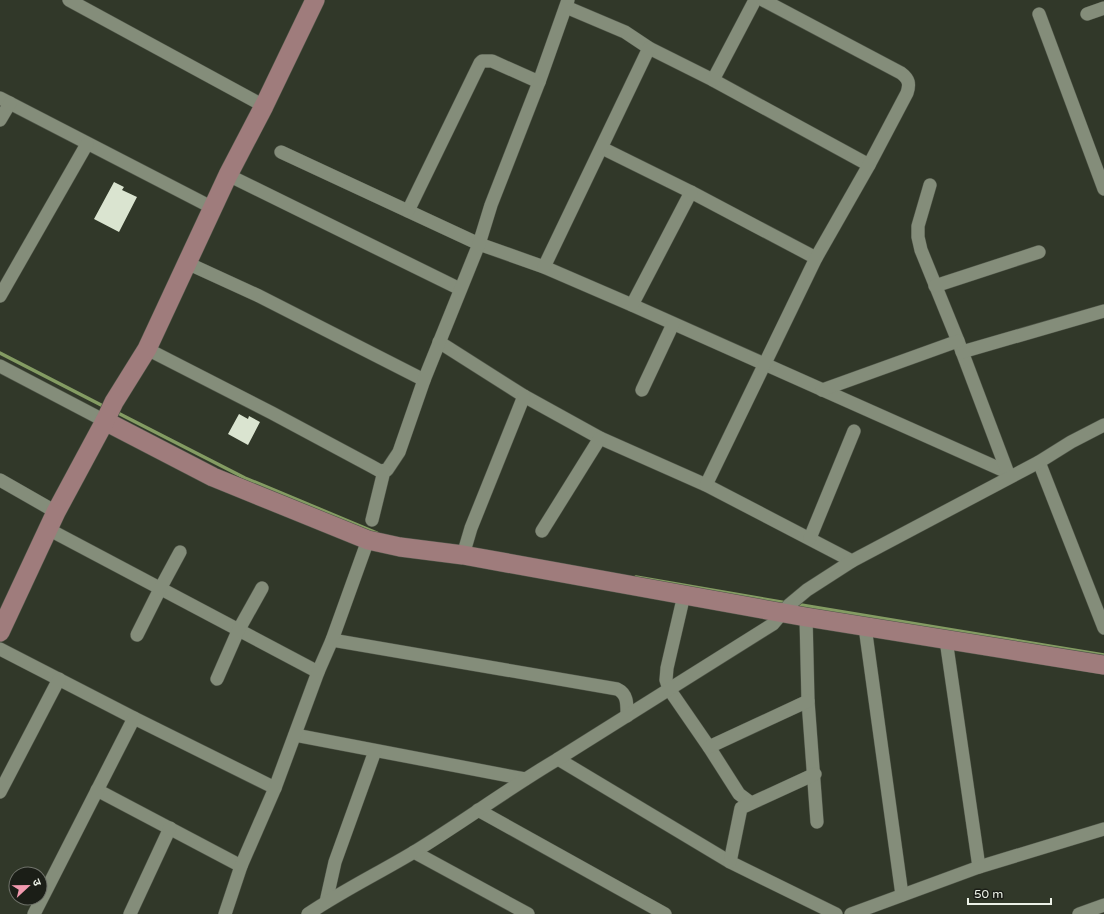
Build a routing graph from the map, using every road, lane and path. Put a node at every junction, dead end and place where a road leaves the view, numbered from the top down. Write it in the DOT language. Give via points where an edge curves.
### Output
graph roads {
  1 [pos="69,0"];
  2 [pos="315,0"];
  3 [pos="755,0"];
  4 [pos="764,0"];
  5 [pos="567,3"];
  6 [pos="1104,8"];
  7 [pos="1039,14"];
  8 [pos="1087,14"];
  9 [pos="649,48"];
  10 [pos="713,80"];
  11 [pos="539,82"];
  12 [pos="5,100"];
  13 [pos="264,106"];
  14 [pos="0,120"];
  15 [pos="87,144"];
  16 [pos="602,148"];
  17 [pos="281,152"];
  18 [pos="869,165"];
  19 [pos="228,175"];
  20 [pos="930,185"];
  21 [pos="1104,189"];
  22 [pos="691,192"];
  23 [pos="213,208"];
  24 [pos="408,211"];
  25 [pos="479,244"];
  26 [pos="1039,252"];
  27 [pos="816,258"];
  28 [pos="187,263"];
  29 [pos="544,267"];
  30 [pos="935,286"];
  31 [pos="460,289"];
  32 [pos="0,296"];
  33 [pos="632,305"];
  34 [pos="1104,311"];
  35 [pos="673,324"];
  36 [pos="439,342"];
  37 [pos="960,347"];
  38 [pos="147,349"];
  39 [pos="764,364"];
  40 [pos="0,366"];
  41 [pos="424,380"];
  42 [pos="642,390"];
  43 [pos="822,390"];
  44 [pos="524,396"];
  45 [pos="110,412"];
  46 [pos="1104,425"];
  47 [pos="854,431"];
  48 [pos="600,438"];
  49 [pos="1039,462"];
  50 [pos="384,471"];
  51 [pos="1008,474"];
  52 [pos="0,480"];
  53 [pos="706,485"];
  54 [pos="372,520"];
  55 [pos="52,521"];
  56 [pos="542,531"];
  57 [pos="810,538"];
  58 [pos="368,540"];
  59 [pos="180,552"];
  60 [pos="464,553"];
  61 [pos="852,561"];
  62 [pos="160,588"];
  63 [pos="262,588"];
  64 [pos="684,594"];
  65 [pos="787,609"];
  66 [pos="806,617"];
  67 [pos="865,627"];
  68 [pos="1104,628"];
  69 [pos="238,631"];
  70 [pos="0,632"];
  71 [pos="137,635"];
  72 [pos="332,640"];
  73 [pos="946,640"];
  74 [pos="0,649"];
  75 [pos="1104,665"];
  76 [pos="318,672"];
  77 [pos="59,679"];
  78 [pos="217,679"];
  79 [pos="669,689"];
  80 [pos="808,701"];
  81 [pos="627,716"];
  82 [pos="134,718"];
  83 [pos="294,735"];
  84 [pos="709,747"];
  85 [pos="375,751"];
  86 [pos="558,759"];
  87 [pos="815,774"];
  88 [pos="525,779"];
  89 [pos="275,788"];
  90 [pos="97,790"];
  91 [pos="0,792"];
  92 [pos="752,803"];
  93 [pos="478,810"];
  94 [pos="817,822"];
  95 [pos="170,828"];
  96 [pos="1104,829"];
  97 [pos="414,852"];
  98 [pos="730,862"];
  99 [pos="241,866"];
  100 [pos="979,867"];
  101 [pos="902,895"];
  102 [pos="326,902"];
  103 [pos="1104,905"];
  104 [pos="34,914"];
  105 [pos="130,914"];
  106 [pos="225,914"];
  107 [pos="308,914"];
  108 [pos="528,914"];
  109 [pos="665,914"];
  110 [pos="836,914"];
  111 [pos="851,914"];
  112 [pos="1079,914"];
  1 -- 13 [label="street"];
  2 -- 13 [label="street"];
  3 -- 10 [label="street"];
  4 -- 18 [label="street" via="907,77 910,84 907,93"];
  5 -- 9 [label="street" via="625,32"];
  5 -- 11 [label="street"];
  6 -- 8 [label="street"];
  7 -- 21 [label="street"];
  9 -- 10 [label="street"];
  9 -- 16 [label="street"];
  10 -- 18 [label="street"];
  11 -- 24 [label="street" via="492,61 482,61"];
  11 -- 25 [label="street" via="491,205"];
  12 -- 14 [label="street"];
  12 -- 15 [label="street"];
  13 -- 19 [label="street"];
  15 -- 23 [label="street"];
  15 -- 32 [label="street"];
  16 -- 22 [label="street"];
  16 -- 29 [label="street"];
  17 -- 24 [label="street"];
  18 -- 27 [label="street"];
  19 -- 23 [label="street"];
  19 -- 31 [label="street"];
  20 -- 30 [label="street" via="918,226 918,237"];
  22 -- 27 [label="street"];
  22 -- 33 [label="street"];
  23 -- 28 [label="street"];
  24 -- 25 [label="street"];
  25 -- 29 [label="street"];
  25 -- 31 [label="street"];
  26 -- 30 [label="street"];
  27 -- 39 [label="street"];
  28 -- 38 [label="street"];
  28 -- 41 [label="street" via="259,296"];
  29 -- 33 [label="street"];
  30 -- 37 [label="street"];
  31 -- 36 [label="street"];
  33 -- 35 [label="street"];
  34 -- 37 [label="street"];
  35 -- 39 [label="street"];
  35 -- 42 [label="street"];
  36 -- 41 [label="street"];
  36 -- 44 [label="street"];
  37 -- 43 [label="street"];
  37 -- 51 [label="street"];
  38 -- 45 [label="street"];
  38 -- 50 [label="street"];
  39 -- 43 [label="street"];
  39 -- 53 [label="street"];
  40 -- 45 [label="street"];
  41 -- 50 [label="street" via="399,452"];
  43 -- 51 [label="street"];
  44 -- 48 [label="street"];
  44 -- 60 [label="street" via="471,528"];
  45 -- 55 [label="street"];
  45 -- 58 [label="street" via="213,477"];
  46 -- 49 [label="street"];
  47 -- 57 [label="street"];
  48 -- 53 [label="street"];
  48 -- 56 [label="street"];
  49 -- 51 [label="street"];
  49 -- 68 [label="street"];
  50 -- 54 [label="street"];
  51 -- 61 [label="street"];
  52 -- 55 [label="street"];
  53 -- 57 [label="street"];
  55 -- 62 [label="street"];
  55 -- 70 [label="street"];
  57 -- 61 [label="street"];
  58 -- 60 [label="street" via="400,547"];
  58 -- 72 [label="street"];
  59 -- 62 [label="street"];
  60 -- 64 [label="street"];
  61 -- 65 [label="street" via="807,590"];
  62 -- 69 [label="street"];
  62 -- 71 [label="street"];
  63 -- 69 [label="street"];
  64 -- 65 [label="street"];
  64 -- 79 [label="street" via="667,668"];
  65 -- 66 [label="street"];
  65 -- 79 [label="street" via="773,624"];
  66 -- 67 [label="street"];
  66 -- 80 [label="street"];
  67 -- 73 [label="street"];
  67 -- 101 [label="street"];
  69 -- 76 [label="street"];
  69 -- 78 [label="street"];
  72 -- 76 [label="street"];
  72 -- 81 [label="street" via="617,689 626,698"];
  73 -- 75 [label="street"];
  73 -- 100 [label="street"];
  74 -- 77 [label="street"];
  76 -- 83 [label="street"];
  77 -- 82 [label="street"];
  77 -- 91 [label="street"];
  79 -- 81 [label="street"];
  79 -- 84 [label="street"];
  80 -- 84 [label="street"];
  80 -- 87 [label="street"];
  81 -- 86 [label="street"];
  82 -- 89 [label="street"];
  82 -- 90 [label="street"];
  83 -- 85 [label="street"];
  83 -- 89 [label="street"];
  84 -- 92 [label="street" via="739,794"];
  85 -- 88 [label="street"];
  85 -- 102 [label="street" via="335,862"];
  86 -- 88 [label="street"];
  86 -- 98 [label="street"];
  87 -- 92 [label="street"];
  87 -- 94 [label="street"];
  88 -- 93 [label="street"];
  89 -- 99 [label="street"];
  90 -- 95 [label="street"];
  90 -- 104 [label="street"];
  92 -- 98 [label="street" via="742,808"];
  93 -- 97 [label="street"];
  93 -- 109 [label="street"];
  95 -- 99 [label="street"];
  95 -- 105 [label="street"];
  96 -- 100 [label="street"];
  97 -- 102 [label="street"];
  97 -- 108 [label="street"];
  98 -- 110 [label="street"];
  99 -- 106 [label="street"];
  100 -- 101 [label="street"];
  101 -- 111 [label="street"];
  102 -- 107 [label="street"];
  103 -- 112 [label="street"];
}
